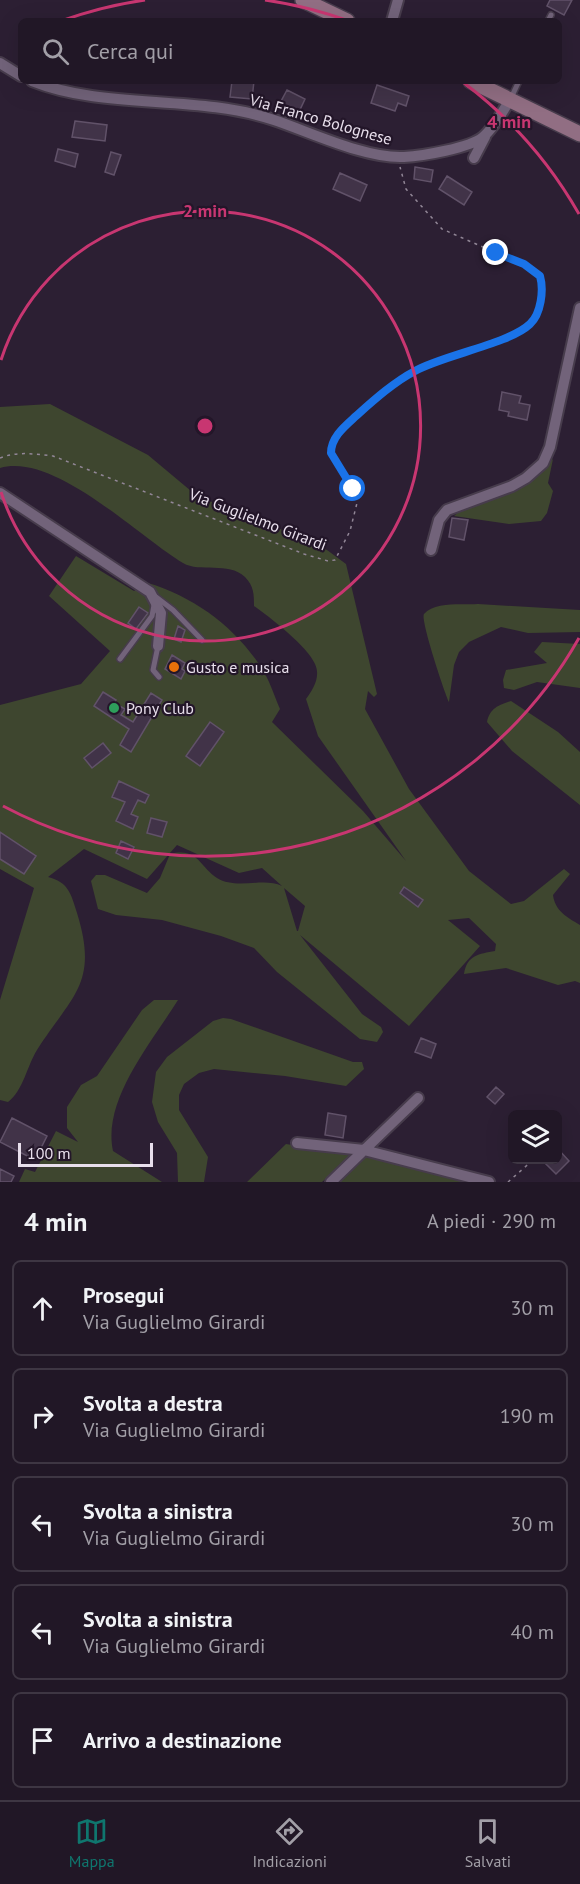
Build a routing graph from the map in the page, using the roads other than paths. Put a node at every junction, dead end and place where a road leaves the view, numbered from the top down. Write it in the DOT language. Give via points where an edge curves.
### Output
graph roads {
  1 [pos="303,0"];
  2 [pos="398,0"];
  3 [pos="341,18"];
  4 [pos="393,18"];
  5 [pos="0,63"];
  6 [pos="18,74"];
  7 [pos="44,84"];
  8 [pos="477,84"];
  9 [pos="518,84"];
  10 [pos="510,100"];
  11 [pos="489,129"];
  12 [pos="580,134"];
  13 [pos="474,158"];
  14 [pos="580,308"];
  15 [pos="0,493"];
  16 [pos="431,550"];
  17 [pos="152,594"];
  18 [pos="202,640"];
  19 [pos="158,646"];
  20 [pos="120,659"];
  21 [pos="159,677"];
  22 [pos="418,1098"];
  23 [pos="297,1143"];
  24 [pos="364,1150"];
  25 [pos="331,1182"];
  26 [pos="489,1182"];
  1 -- 3 [label="main road"];
  2 -- 4 [label="street"];
  5 -- 6 [label="street"];
  7 -- 11 [label="street, Via Franco Bolognese" via="83,94 229,109 274,120 322,139 401,157 470,144"];
  8 -- 10 [label="main road"];
  9 -- 10 [label="lane"];
  10 -- 11 [label="street, Via Franco Bolognese"];
  10 -- 12 [label="main road"];
  11 -- 13 [label="street, Via Franco Bolognese"];
  14 -- 16 [label="street" via="550,447 543,463 512,486 447,510 439,520"];
  15 -- 17 [label="street"];
  17 -- 18 [label="lane"];
  17 -- 19 [label="street" via="162,616"];
  17 -- 20 [label="lane" via="152,616"];
  19 -- 21 [label="lane" via="153,670"];
  22 -- 24 [label="street"];
  23 -- 24 [label="street"];
  24 -- 25 [label="street"];
  24 -- 26 [label="street"];
}
